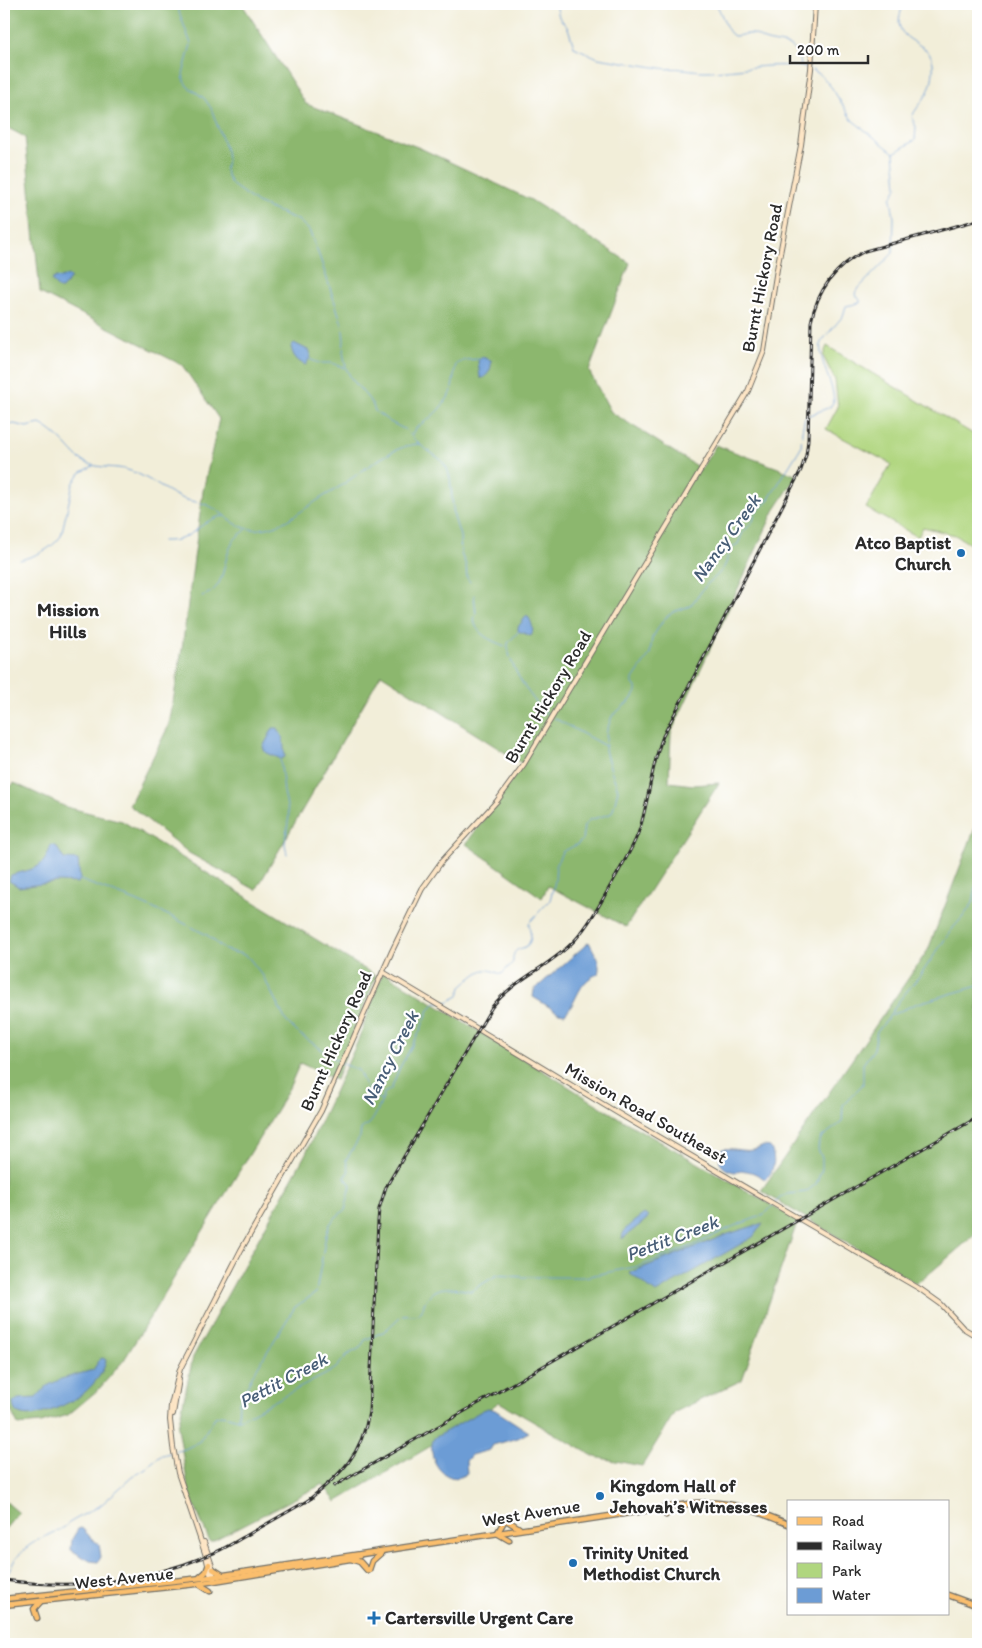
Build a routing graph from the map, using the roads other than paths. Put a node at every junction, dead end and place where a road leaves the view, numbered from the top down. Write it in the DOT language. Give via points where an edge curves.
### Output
graph roads {
  1 [pos="815,4"];
  2 [pos="383,972"];
  3 [pos="978,1337"];
  4 [pos="656,1508"];
  5 [pos="192,1512"];
  6 [pos="666,1515"];
  7 [pos="787,1524"];
  8 [pos="521,1528"];
  9 [pos="497,1532"];
  10 [pos="509,1540"];
  11 [pos="382,1552"];
  12 [pos="364,1554"];
  13 [pos="350,1559"];
  14 [pos="208,1564"];
  15 [pos="213,1569"];
  16 [pos="222,1574"];
  17 [pos="213,1578"];
  18 [pos="196,1581"];
  19 [pos="210,1591"];
  20 [pos="950,1596"];
  21 [pos="6,1599"];
  22 [pos="41,1600"];
  23 [pos="4,1604"];
  24 [pos="978,1606"];
  25 [pos="37,1618"];
  1 -- 2 [label="main road, Burnt Hickory Road" via="806,115 764,351 757,371 524,764 422,889"];
  2 -- 3 [label="main road, Mission Road Southeast" via="924,1292 944,1307 963,1328"];
  2 -- 5 [label="main road, Burnt Hickory Road" via="321,1111 240,1250 184,1362 171,1431 176,1464"];
  4 -- 6 [label="main road"];
  4 -- 7 [label="main road, West Avenue" via="725,1503 755,1510"];
  4 -- 8 [label="main road, West Avenue"];
  5 -- 14 [label="main road, Burnt Hickory Road"];
  5 -- 15 [label="main road, Burnt Hickory Road"];
  8 -- 9 [label="main road, West Avenue"];
  8 -- 9 [label="main road" via="506,1519"];
  9 -- 10 [label="main road"];
  9 -- 11 [label="main road, West Avenue"];
  11 -- 12 [label="main road, West Avenue"];
  11 -- 13 [label="main road" via="368,1570 360,1562"];
  12 -- 13 [label="main road, West Avenue"];
  12 -- 16 [label="main road, West Avenue"];
  13 -- 17 [label="main road, West Avenue"];
  14 -- 17 [label="main road, Burnt Hickory Road"];
  14 -- 18 [label="main road" via="206,1572"];
  15 -- 16 [label="main road"];
  15 -- 17 [label="main road, Burnt Hickory Road"];
  16 -- 17 [label="main road, West Avenue"];
  17 -- 18 [label="main road, West Avenue"];
  18 -- 19 [label="main road"];
  18 -- 21 [label="main road, West Avenue"];
  18 -- 22 [label="main road, West Avenue"];
  20 -- 24 [label="main road"];
  22 -- 23 [label="main road, West Avenue"];
  22 -- 25 [label="main road" via="34,1609"];
}
